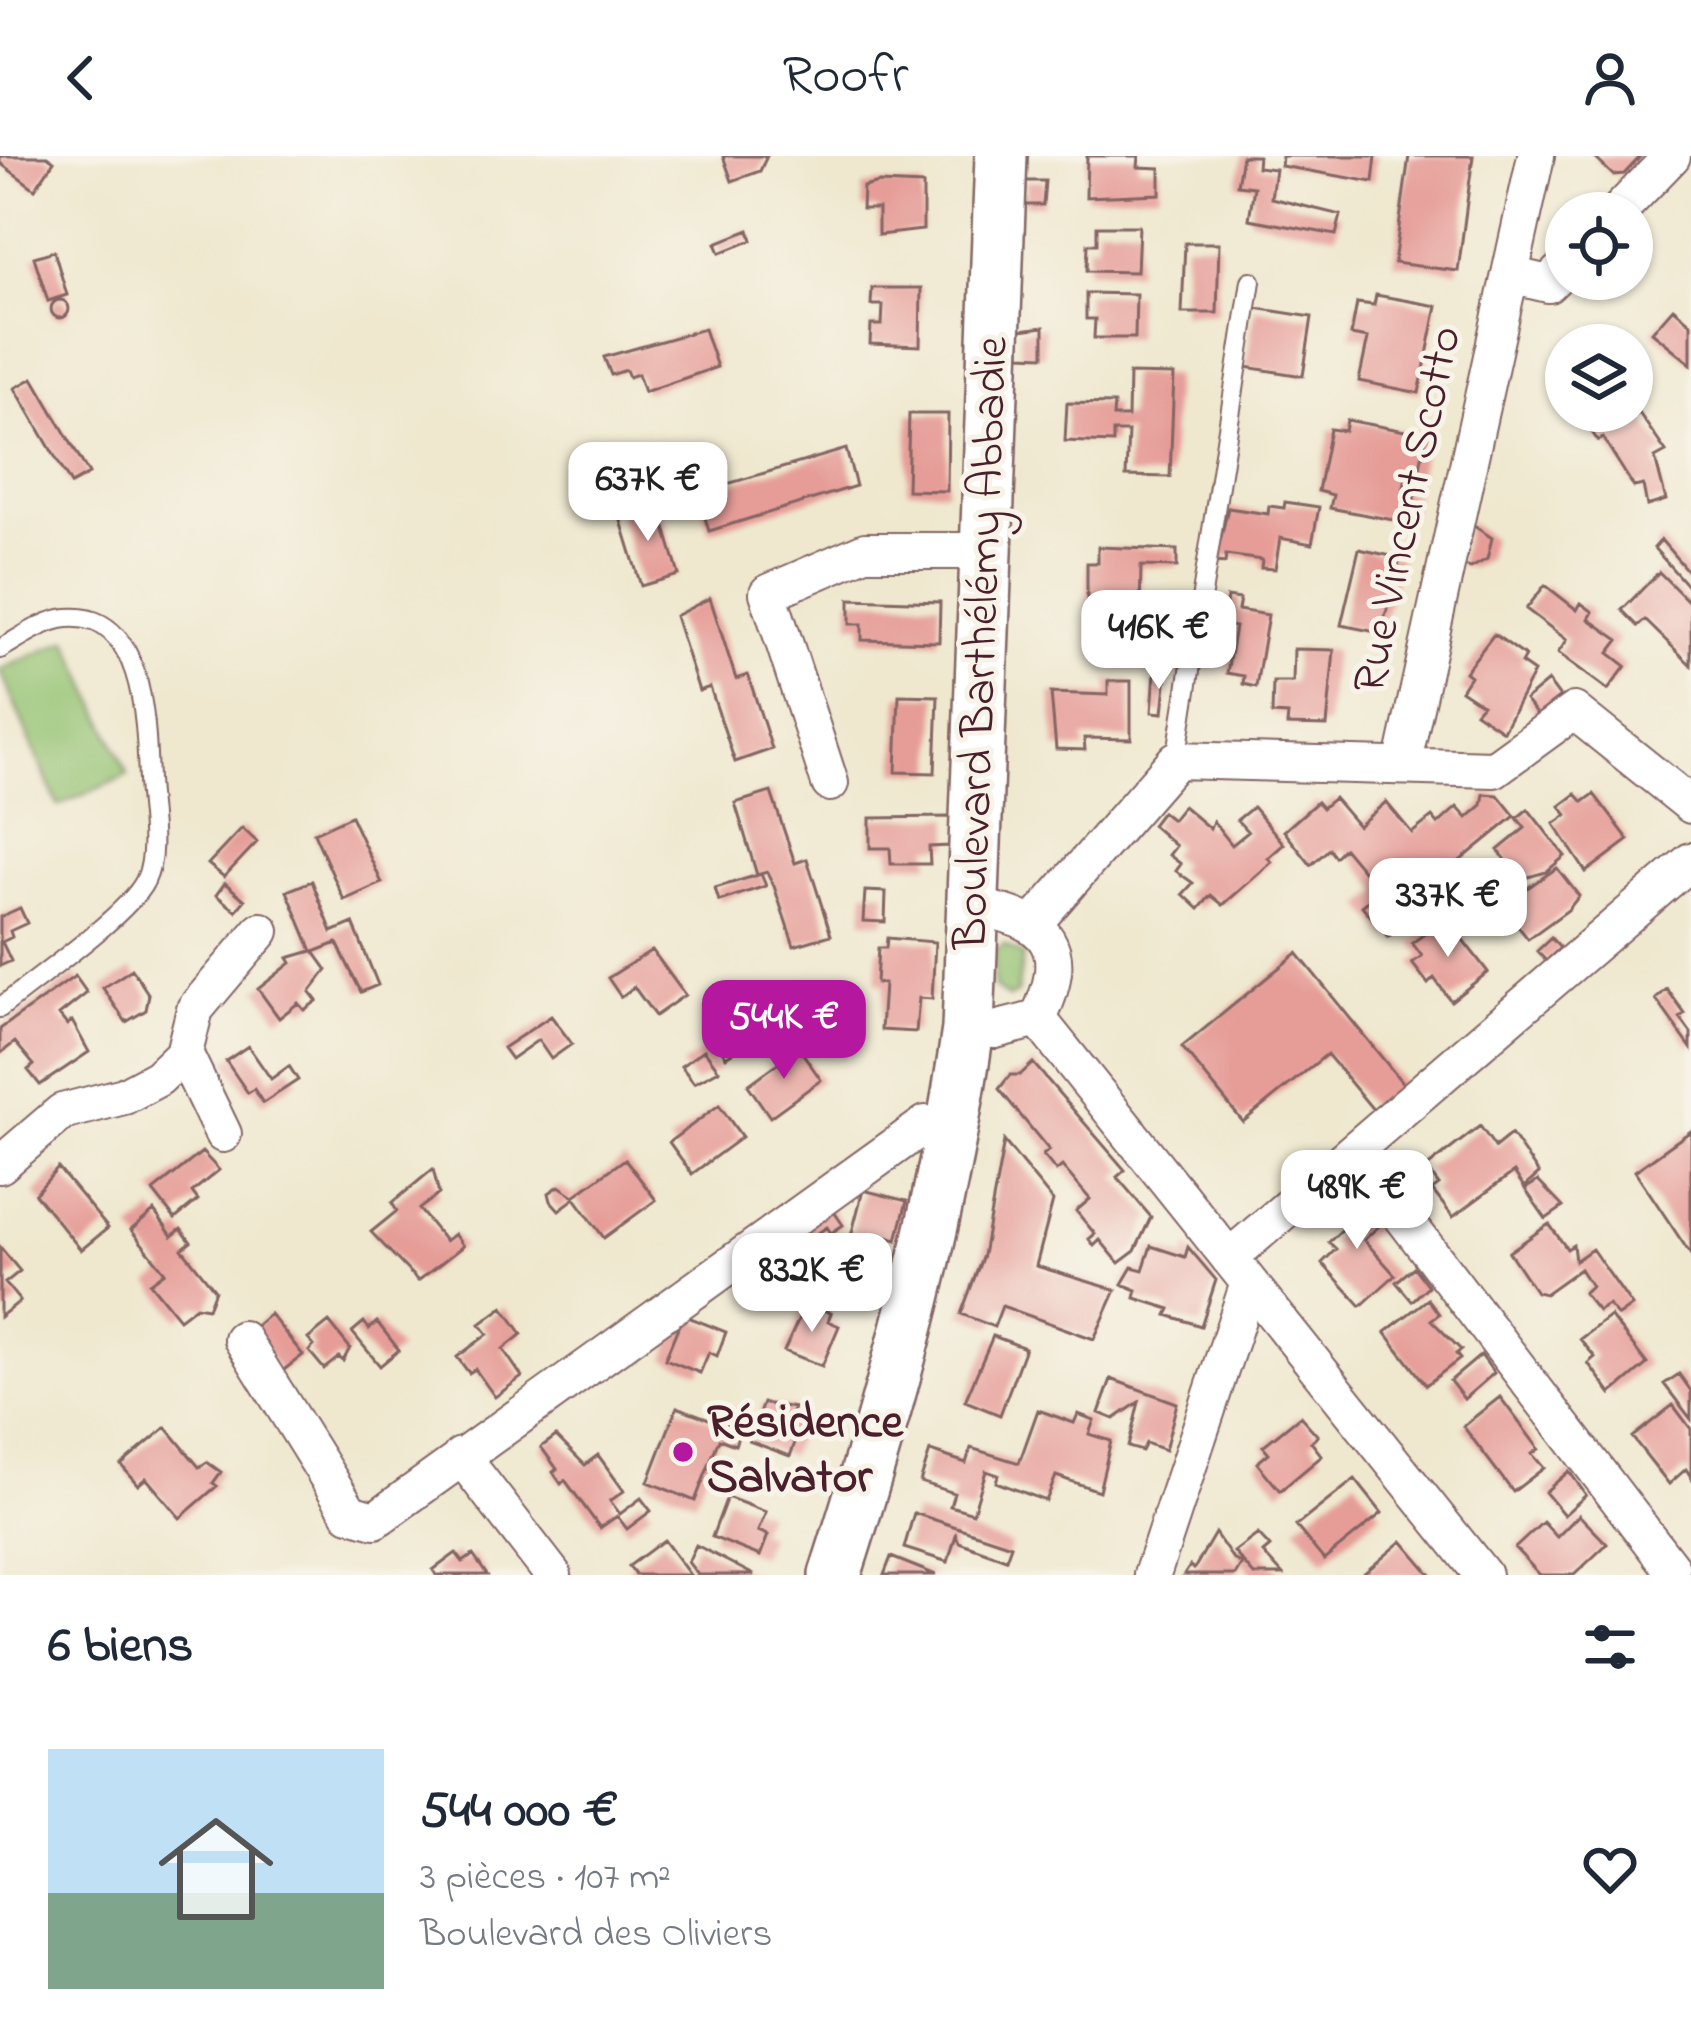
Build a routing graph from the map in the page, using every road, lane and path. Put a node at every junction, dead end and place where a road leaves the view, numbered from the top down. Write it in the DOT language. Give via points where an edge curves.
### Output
graph roads {
  1 [pos="1001,156"];
  2 [pos="1536,156"];
  3 [pos="1672,156"];
  4 [pos="1637,192"];
  5 [pos="1510,275"];
  6 [pos="1251,281"];
  7 [pos="1545,283"];
  8 [pos="984,551"];
  9 [pos="0,649"];
  10 [pos="1176,760"];
  11 [pos="1402,766"];
  12 [pos="830,783"];
  13 [pos="1691,805"];
  14 [pos="1691,861"];
  15 [pos="976,907"];
  16 [pos="1034,923"];
  17 [pos="261,931"];
  18 [pos="0,1007"];
  19 [pos="1038,1019"];
  20 [pos="968,1029"];
  21 [pos="184,1053"];
  22 [pos="954,1129"];
  23 [pos="223,1134"];
  24 [pos="1353,1152"];
  25 [pos="0,1165"];
  26 [pos="1239,1270"];
  27 [pos="242,1339"];
  28 [pos="461,1456"];
  29 [pos="1675,1564"];
  30 [pos="553,1575"];
  31 [pos="835,1575"];
  32 [pos="1152,1575"];
  33 [pos="1483,1575"];
  1 -- 8 [label="street, Boulevard Barthélémy Abbadie"];
  2 -- 5 [label="street, Rue Vincent Scotto"];
  3 -- 4 [label="street"];
  5 -- 7 [label="street, Rue Vincent Scotto"];
  5 -- 11 [label="street, Rue Vincent Scotto"];
  6 -- 10 [label="lane"];
  8 -- 12 [label="street" via="866,551 768,593"];
  8 -- 15 [label="street, Boulevard Barthélémy Abbadie"];
  9 -- 18 [label="lane" via="63,618 103,628 120,646 145,712 151,862 131,899"];
  10 -- 11 [label="street"];
  10 -- 16 [label="street"];
  11 -- 13 [label="street" via="1493,769 1574,711"];
  14 -- 24 [label="street"];
  15 -- 16 [label="street"];
  15 -- 20 [label="street, Boulevard Barthélémy Abbadie"];
  16 -- 19 [label="street" via="1051,944 1056,970"];
  17 -- 21 [label="street" via="195,1009"];
  19 -- 20 [label="street"];
  19 -- 26 [label="street"];
  20 -- 22 [label="street, Boulevard Barthélémy Abbadie"];
  21 -- 23 [label="street"];
  21 -- 25 [label="street" via="124,1096 62,1112"];
  22 -- 28 [label="street" via="926,1124"];
  22 -- 31 [label="street, Boulevard Barthélémy Abbadie" via="919,1287"];
  24 -- 26 [label="street"];
  24 -- 29 [label="street"];
  26 -- 32 [label="street"];
  26 -- 33 [label="street"];
  27 -- 28 [label="street" via="358,1520 375,1520"];
  28 -- 30 [label="street"];
}
